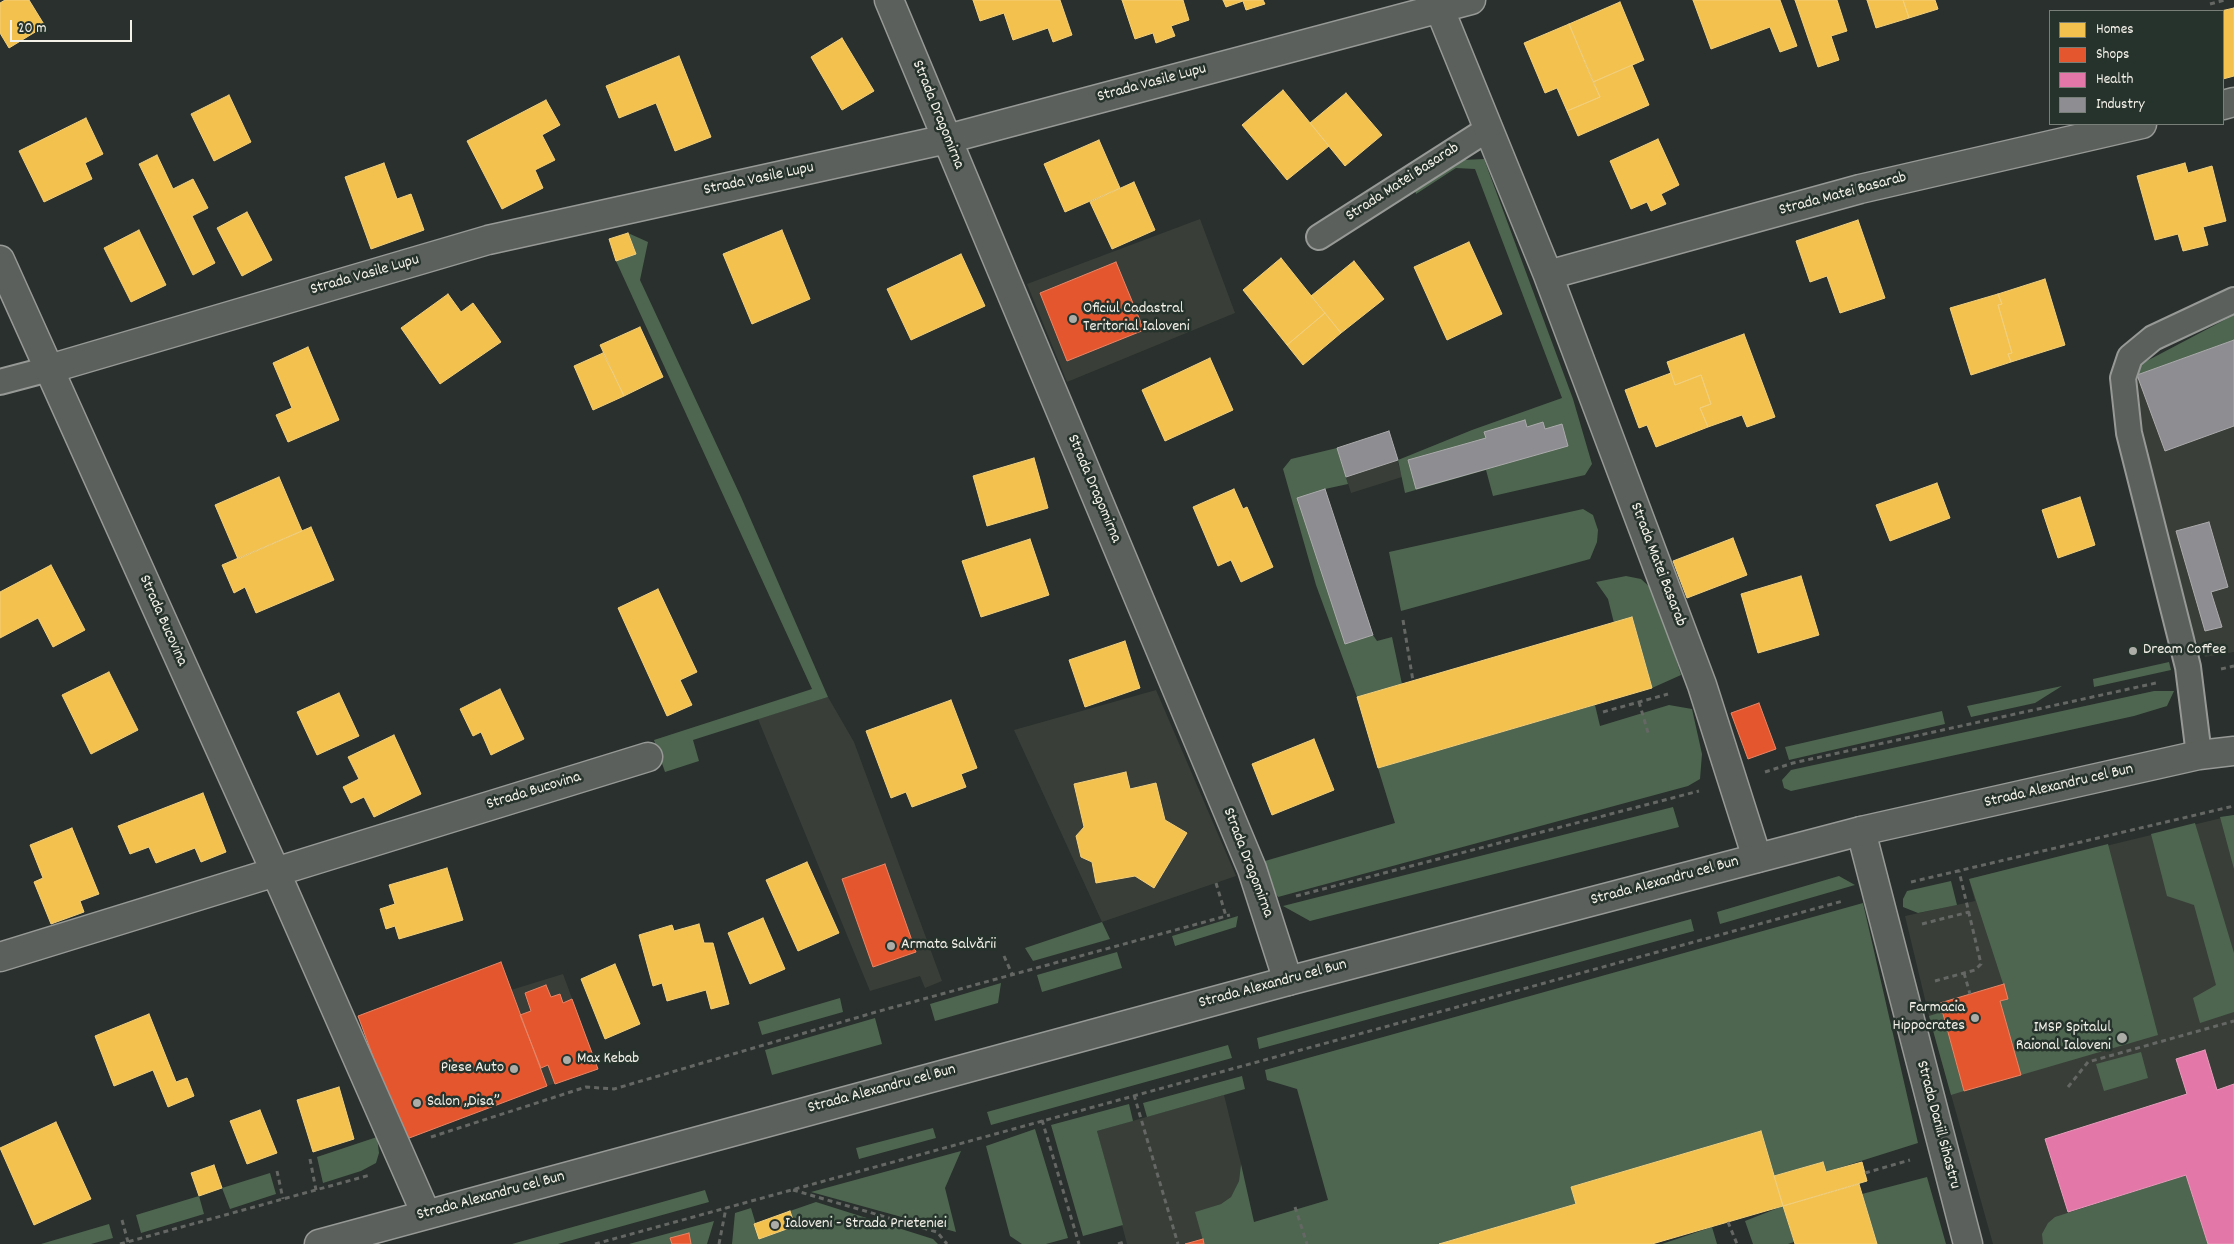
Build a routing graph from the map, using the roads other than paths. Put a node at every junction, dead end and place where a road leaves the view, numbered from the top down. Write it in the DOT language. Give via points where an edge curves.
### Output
graph roads {
  1 [pos="889,0"];
  2 [pos="1471,0"];
  3 [pos="1438,4"];
  4 [pos="2138,125"];
  5 [pos="1488,129"];
  6 [pos="947,139"];
  7 [pos="1319,237"];
  8 [pos="0,260"];
  9 [pos="1548,275"];
  10 [pos="2234,300"];
  11 [pos="49,369"];
  12 [pos="0,382"];
  13 [pos="2234,751"];
  14 [pos="2199,755"];
  15 [pos="648,756"];
  16 [pos="1861,831"];
  17 [pos="1757,858"];
  18 [pos="276,873"];
  19 [pos="0,957"];
  20 [pos="1288,981"];
  21 [pos="426,1214"];
  22 [pos="318,1244"];
  23 [pos="1968,1244"];
  1 -- 6 [label="street, Strada Dragomirna"];
  2 -- 3 [label="street, Strada Vasile Lupu"];
  3 -- 5 [label="street, Strada Matei Basarab"];
  3 -- 6 [label="street, Strada Vasile Lupu"];
  4 -- 9 [label="street, Strada Matei Basarab" via="1860,189"];
  5 -- 7 [label="lane, Strada Matei Basarab"];
  5 -- 9 [label="street, Strada Matei Basarab"];
  6 -- 11 [label="street, Strada Vasile Lupu" via="488,240"];
  6 -- 20 [label="street, Strada Dragomirna" via="1252,869"];
  8 -- 11 [label="street"];
  9 -- 17 [label="street, Strada Matei Basarab" via="1702,685"];
  10 -- 14 [label="lane" via="2153,338 2130,357 2123,378 2129,433 2188,676"];
  11 -- 12 [label="lane, Strada Vasile Lupu"];
  11 -- 18 [label="street, Strada Bucovina"];
  13 -- 14 [label="street, Strada Alexandru cel Bun"];
  14 -- 16 [label="street, Strada Alexandru cel Bun"];
  15 -- 18 [label="street, Strada Bucovina"];
  16 -- 17 [label="street, Strada Alexandru cel Bun"];
  16 -- 23 [label="street, Strada Daniil Sihastru"];
  17 -- 20 [label="street, Strada Alexandru cel Bun"];
  18 -- 19 [label="street, Strada Bucovina"];
  18 -- 21 [label="street, Strada Bucovina"];
  20 -- 21 [label="street, Strada Alexandru cel Bun"];
  21 -- 22 [label="street, Strada Alexandru cel Bun"];
}
